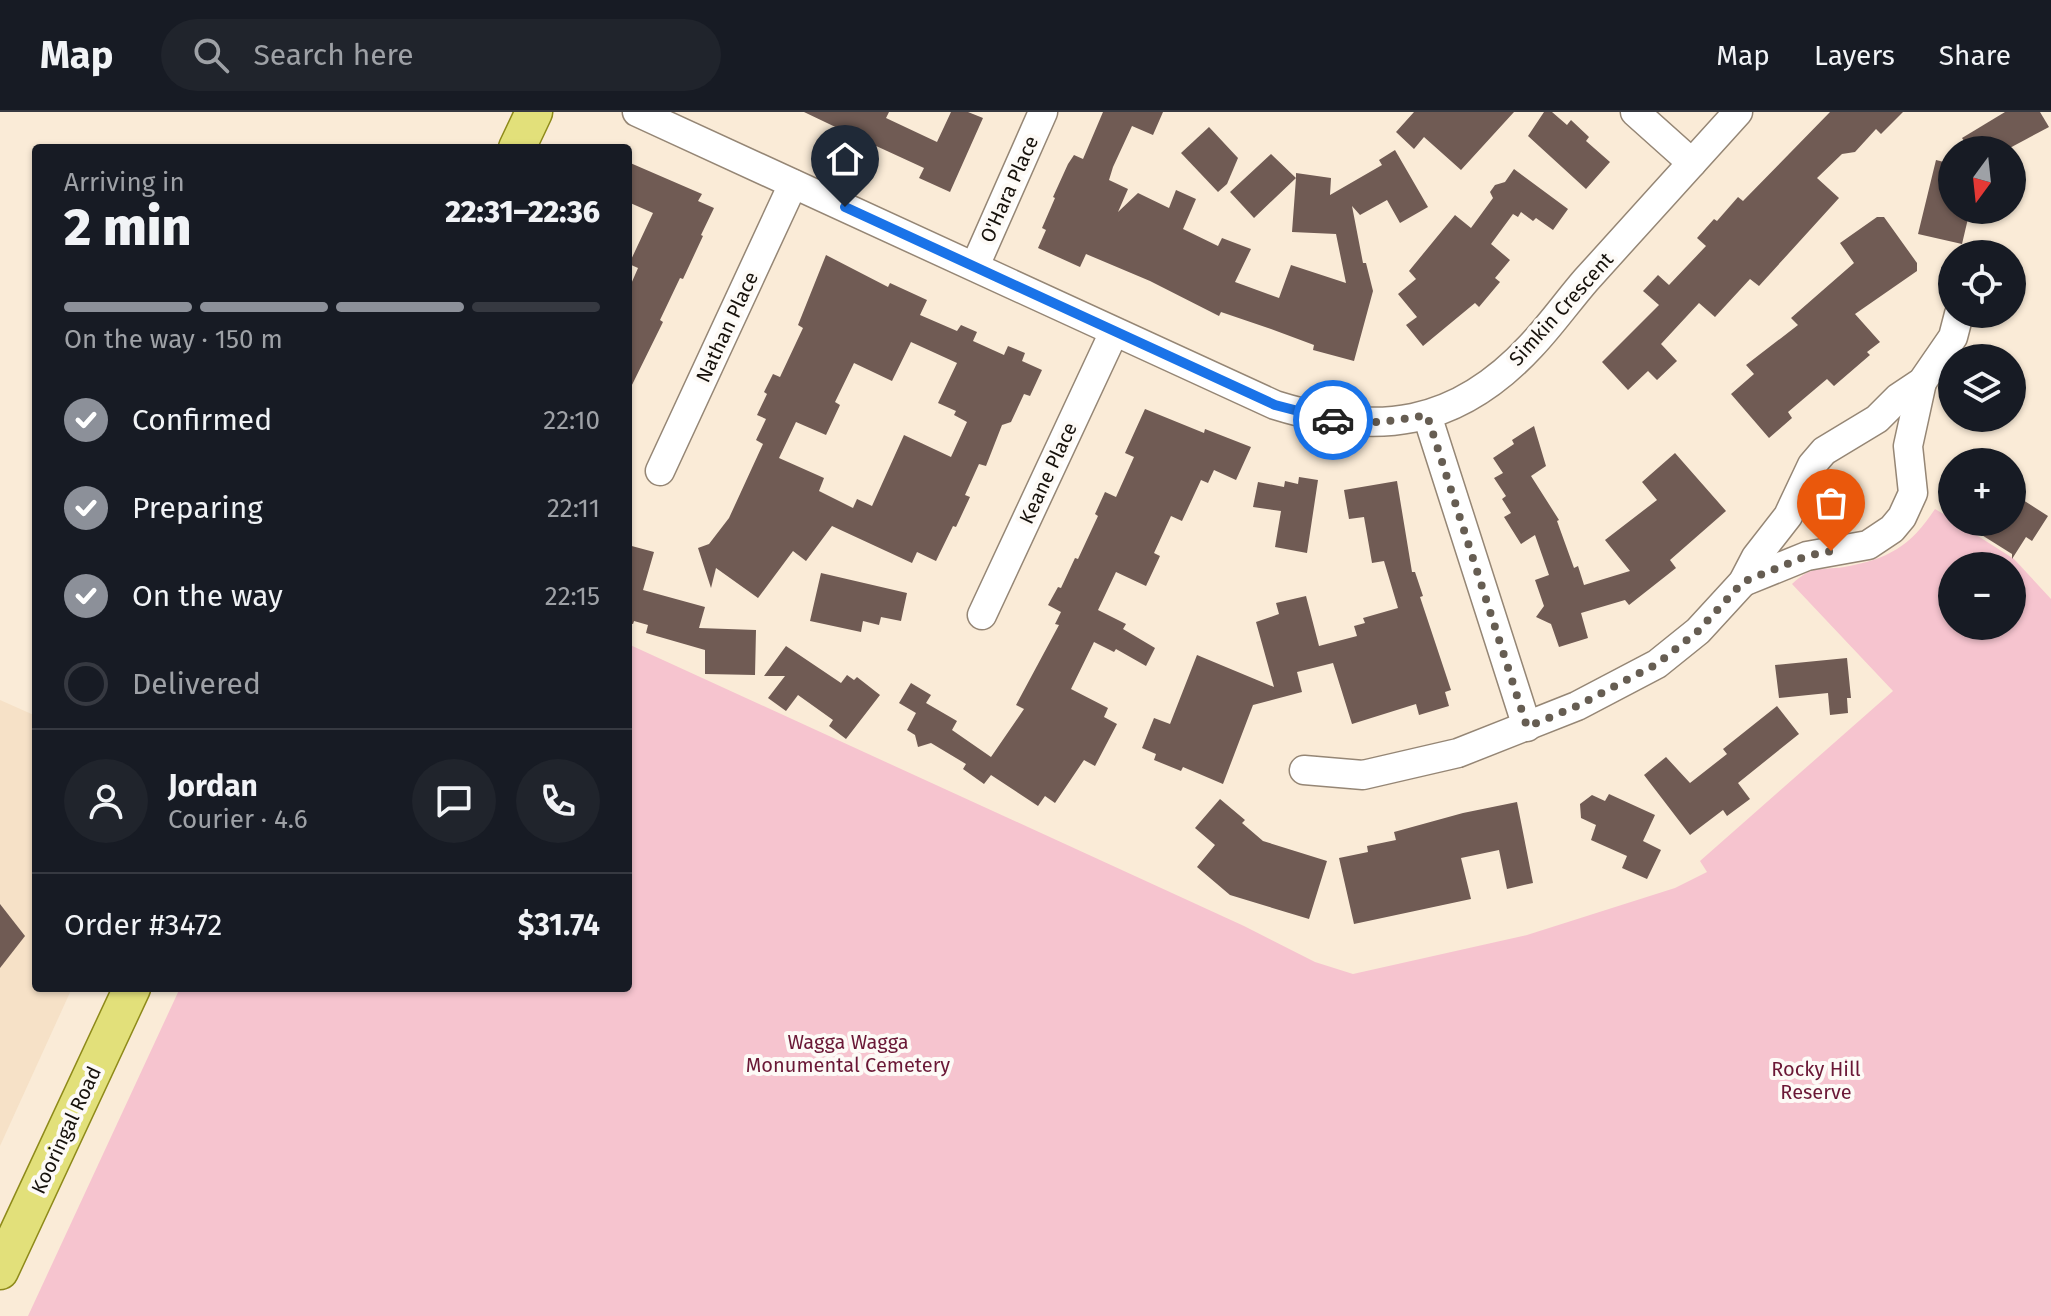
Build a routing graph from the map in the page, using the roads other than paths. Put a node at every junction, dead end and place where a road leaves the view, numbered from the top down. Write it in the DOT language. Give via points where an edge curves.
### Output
graph roads {
  1 [pos="534,112"];
  2 [pos="637,112"];
  3 [pos="1043,112"];
  4 [pos="1635,112"];
  5 [pos="1738,112"];
  6 [pos="519,144"];
  7 [pos="1692,163"];
  8 [pos="793,184"];
  9 [pos="975,266"];
  10 [pos="1955,328"];
  11 [pos="1114,332"];
  12 [pos="1922,382"];
  13 [pos="1427,415"];
  14 [pos="660,471"];
  15 [pos="1743,582"];
  16 [pos="982,615"];
  17 [pos="1527,727"];
  18 [pos="1304,770"];
  19 [pos="130,992"];
  20 [pos="0,1271"];
  1 -- 6 [label="main road"];
  2 -- 8 [label="street, Simkin Crescent"];
  3 -- 9 [label="street, O'Hara Place"];
  4 -- 7 [label="street"];
  5 -- 7 [label="street, Simkin Crescent"];
  7 -- 13 [label="street, Simkin Crescent" via="1505,372 1454,406"];
  8 -- 9 [label="street, Simkin Crescent"];
  8 -- 14 [label="street, Nathan Place"];
  9 -- 11 [label="street, Simkin Crescent"];
  10 -- 12 [label="street"];
  11 -- 13 [label="street, Simkin Crescent" via="1275,405 1315,417 1354,423"];
  11 -- 16 [label="street, Keane Place"];
  12 -- 15 [label="street" via="1812,465 1788,516"];
  12 -- 15 [label="street" via="1908,446 1913,493 1892,529 1868,545 1807,556"];
  13 -- 17 [label="street"];
  15 -- 17 [label="street" via="1698,631 1657,664"];
  17 -- 18 [label="street" via="1458,753 1379,773"];
  19 -- 20 [label="main road, Kooringal Road"];
}
